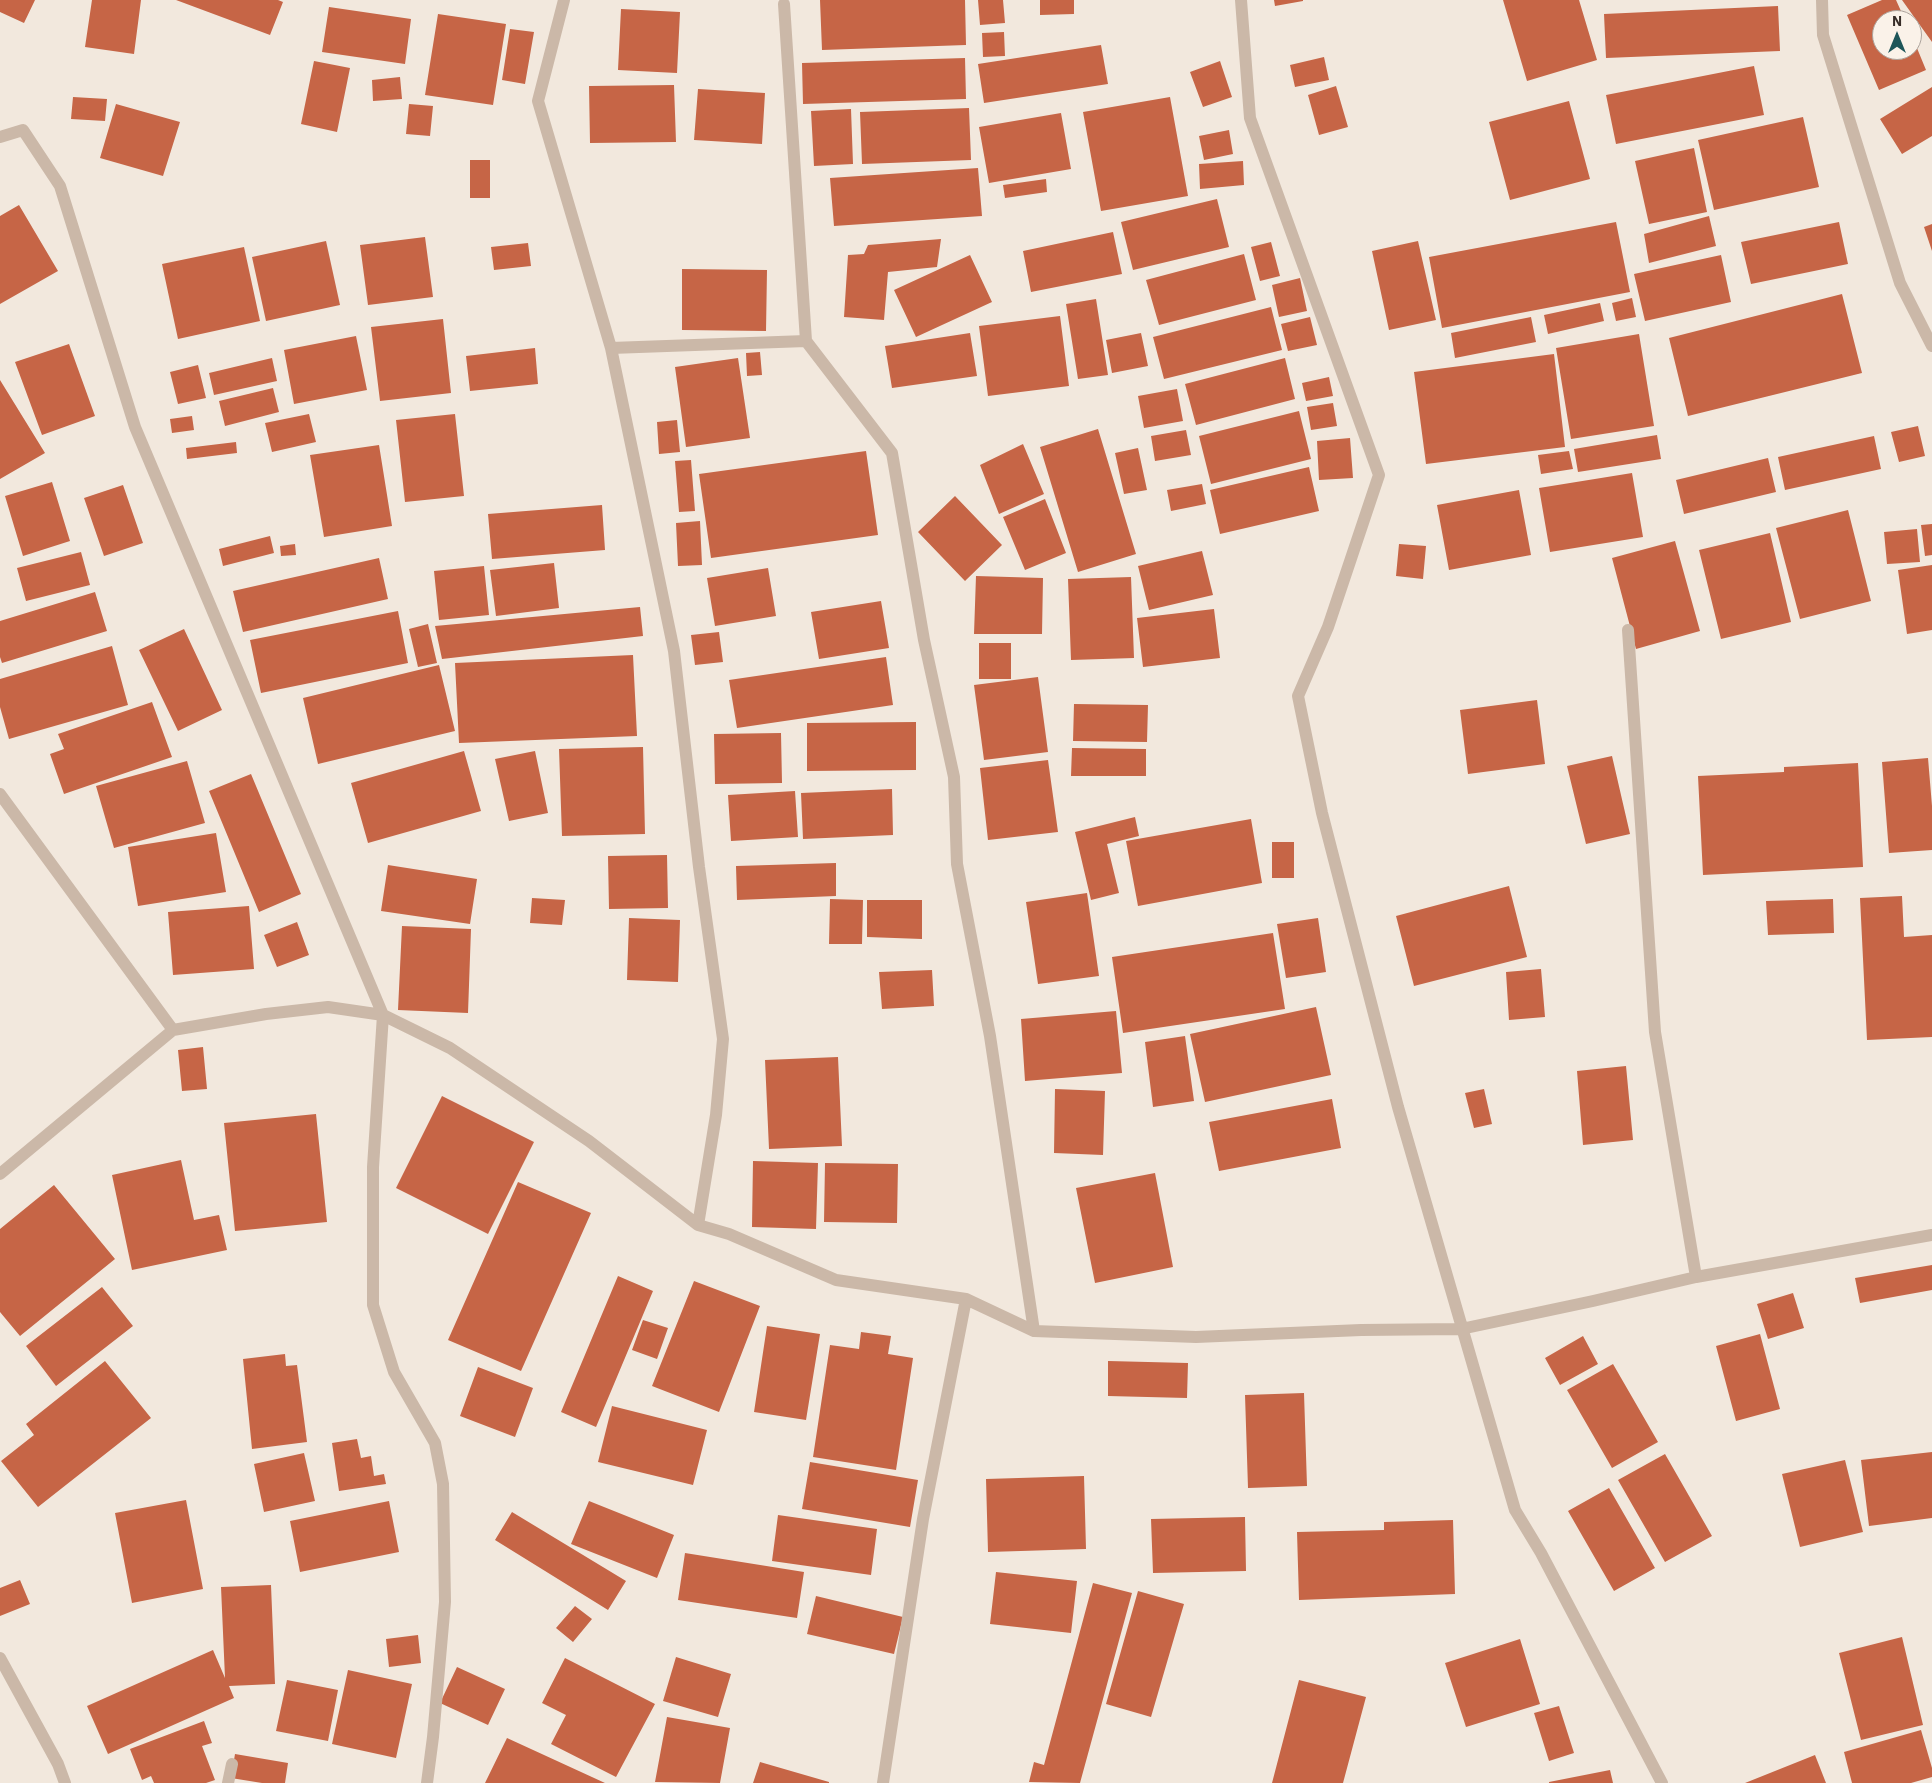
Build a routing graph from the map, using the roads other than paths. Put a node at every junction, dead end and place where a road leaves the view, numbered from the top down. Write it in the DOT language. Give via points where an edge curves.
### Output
graph roads {
  1 [pos="1241,0"];
  2 [pos="1822,0"];
  3 [pos="562,1"];
  4 [pos="784,4"];
  5 [pos="0,137"];
  6 [pos="806,341"];
  7 [pos="1932,346"];
  8 [pos="611,348"];
  9 [pos="1628,630"];
  10 [pos="0,794"];
  11 [pos="384,1015"];
  12 [pos="173,1030"];
  13 [pos="0,1174"];
  14 [pos="698,1225"];
  15 [pos="1932,1235"];
  16 [pos="1696,1277"];
  17 [pos="966,1299"];
  18 [pos="1462,1329"];
  19 [pos="1034,1331"];
  20 [pos="0,1658"];
  21 [pos="232,1764"];
  22 [pos="65,1783"];
  23 [pos="228,1783"];
  24 [pos="427,1783"];
  25 [pos="883,1783"];
  26 [pos="1662,1783"];
  1 -- 18 [label="street" via="1250,118 1379,475 1328,627 1298,696 1322,813 1398,1107"];
  2 -- 7 [label="street" via="1823,35 1900,283"];
  3 -- 8 [label="street" via="538,101"];
  4 -- 6 [label="street"];
  5 -- 11 [label="street" via="24,130 60,186 135,427"];
  6 -- 8 [label="street"];
  6 -- 19 [label="street" via="892,453 924,640 954,777 957,864 990,1036"];
  8 -- 14 [label="street" via="674,650 723,1039 716,1115"];
  9 -- 16 [label="street" via="1655,1032"];
  10 -- 12 [label="street"];
  11 -- 12 [label="street" via="328,1007"];
  11 -- 14 [label="street" via="450,1048 499,1079 589,1141"];
  11 -- 24 [label="street" via="373,1167 373,1305 394,1372 435,1443 443,1484 445,1602"];
  12 -- 13 [label="street"];
  14 -- 17 [label="street" via="729,1234 836,1280"];
  15 -- 16 [label="street"];
  16 -- 18 [label="street"];
  17 -- 19 [label="street"];
  17 -- 25 [label="street" via="923,1520"];
  18 -- 19 [label="street" via="1196,1337"];
  18 -- 26 [label="street" via="1515,1510 1541,1553"];
  20 -- 22 [label="street" via="58,1764"];
  21 -- 23 [label="street"];
}
